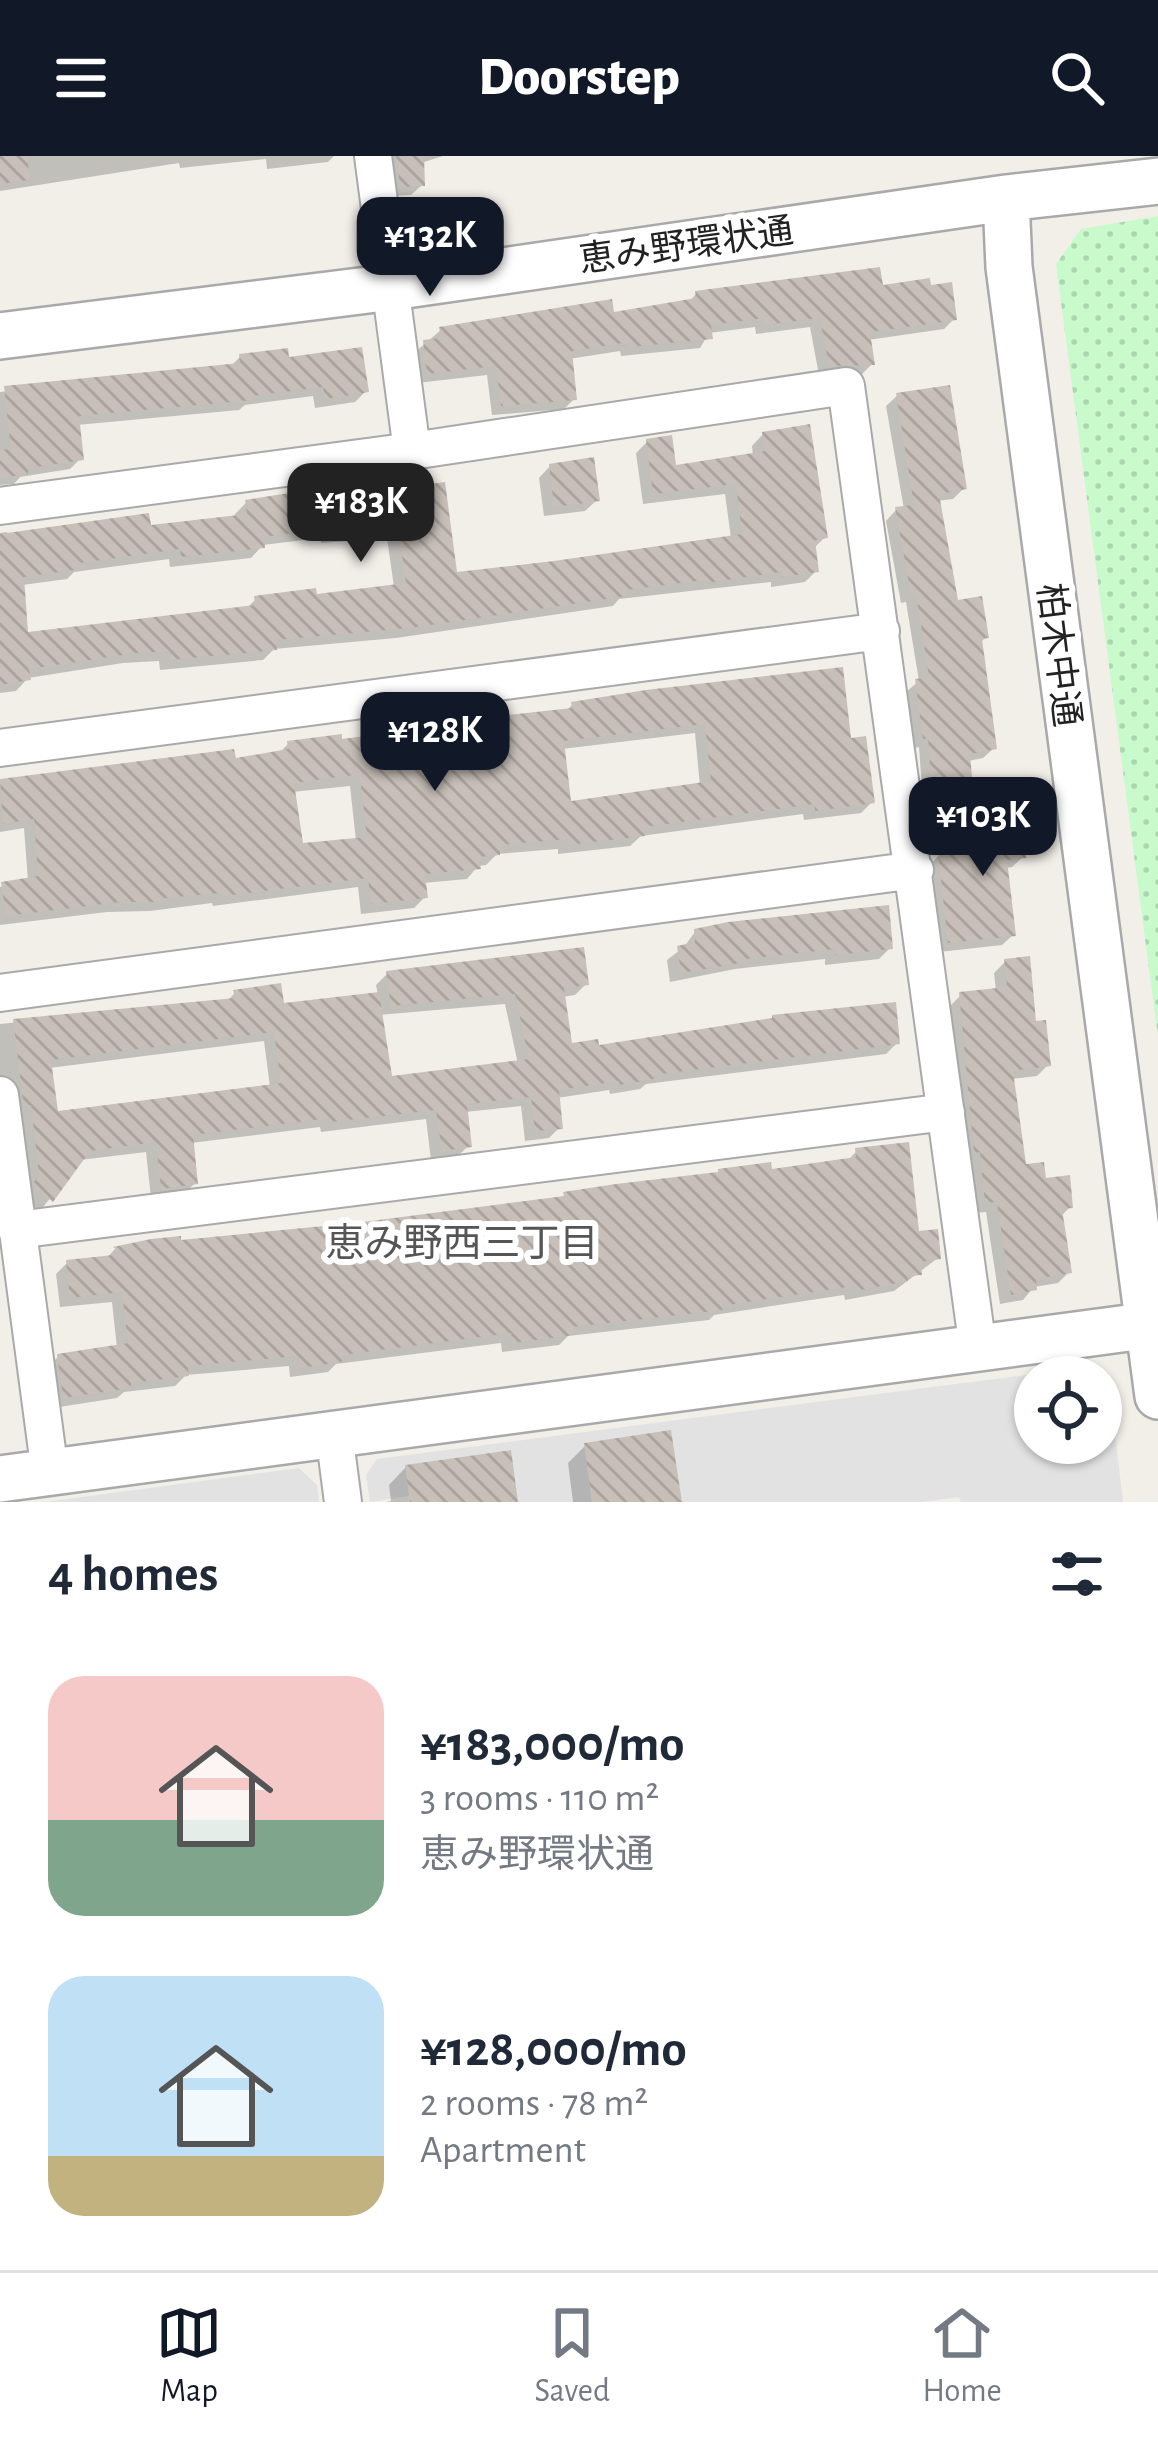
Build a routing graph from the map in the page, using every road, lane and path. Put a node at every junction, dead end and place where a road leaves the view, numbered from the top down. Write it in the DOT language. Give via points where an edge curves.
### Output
graph roads {
  1 [pos="374,156"];
  2 [pos="1158,181"];
  3 [pos="1006,198"];
  4 [pos="392,287"];
  5 [pos="0,336"];
  6 [pos="412,451"];
  7 [pos="0,506"];
  8 [pos="881,631"];
  9 [pos="0,748"];
  10 [pos="915,870"];
  11 [pos="0,993"];
  12 [pos="0,1095"];
  13 [pos="946,1112"];
  14 [pos="17,1229"];
  15 [pos="1154,1324"];
  16 [pos="978,1349"];
  17 [pos="1158,1396"];
  18 [pos="334,1433"];
  19 [pos="50,1473"];
  20 [pos="0,1479"];
  21 [pos="343,1502"];
  1 -- 4 [label="street"];
  2 -- 3 [label="street, 恵み野環状通"];
  3 -- 4 [label="street, 恵み野環状通"];
  3 -- 15 [label="street, 柏木中通" via="1009,267"];
  4 -- 5 [label="street, 恵み野環状通"];
  4 -- 6 [label="street"];
  6 -- 7 [label="street"];
  6 -- 8 [label="street" via="846,386"];
  8 -- 9 [label="street"];
  8 -- 10 [label="street"];
  10 -- 11 [label="street"];
  10 -- 13 [label="street"];
  12 -- 14 [label="street"];
  13 -- 14 [label="street"];
  13 -- 16 [label="street"];
  14 -- 19 [label="street"];
  15 -- 16 [label="street"];
  15 -- 17 [label="street, 柏木中通"];
  16 -- 18 [label="street"];
  18 -- 19 [label="street"];
  18 -- 21 [label="street"];
  19 -- 20 [label="street"];
}
